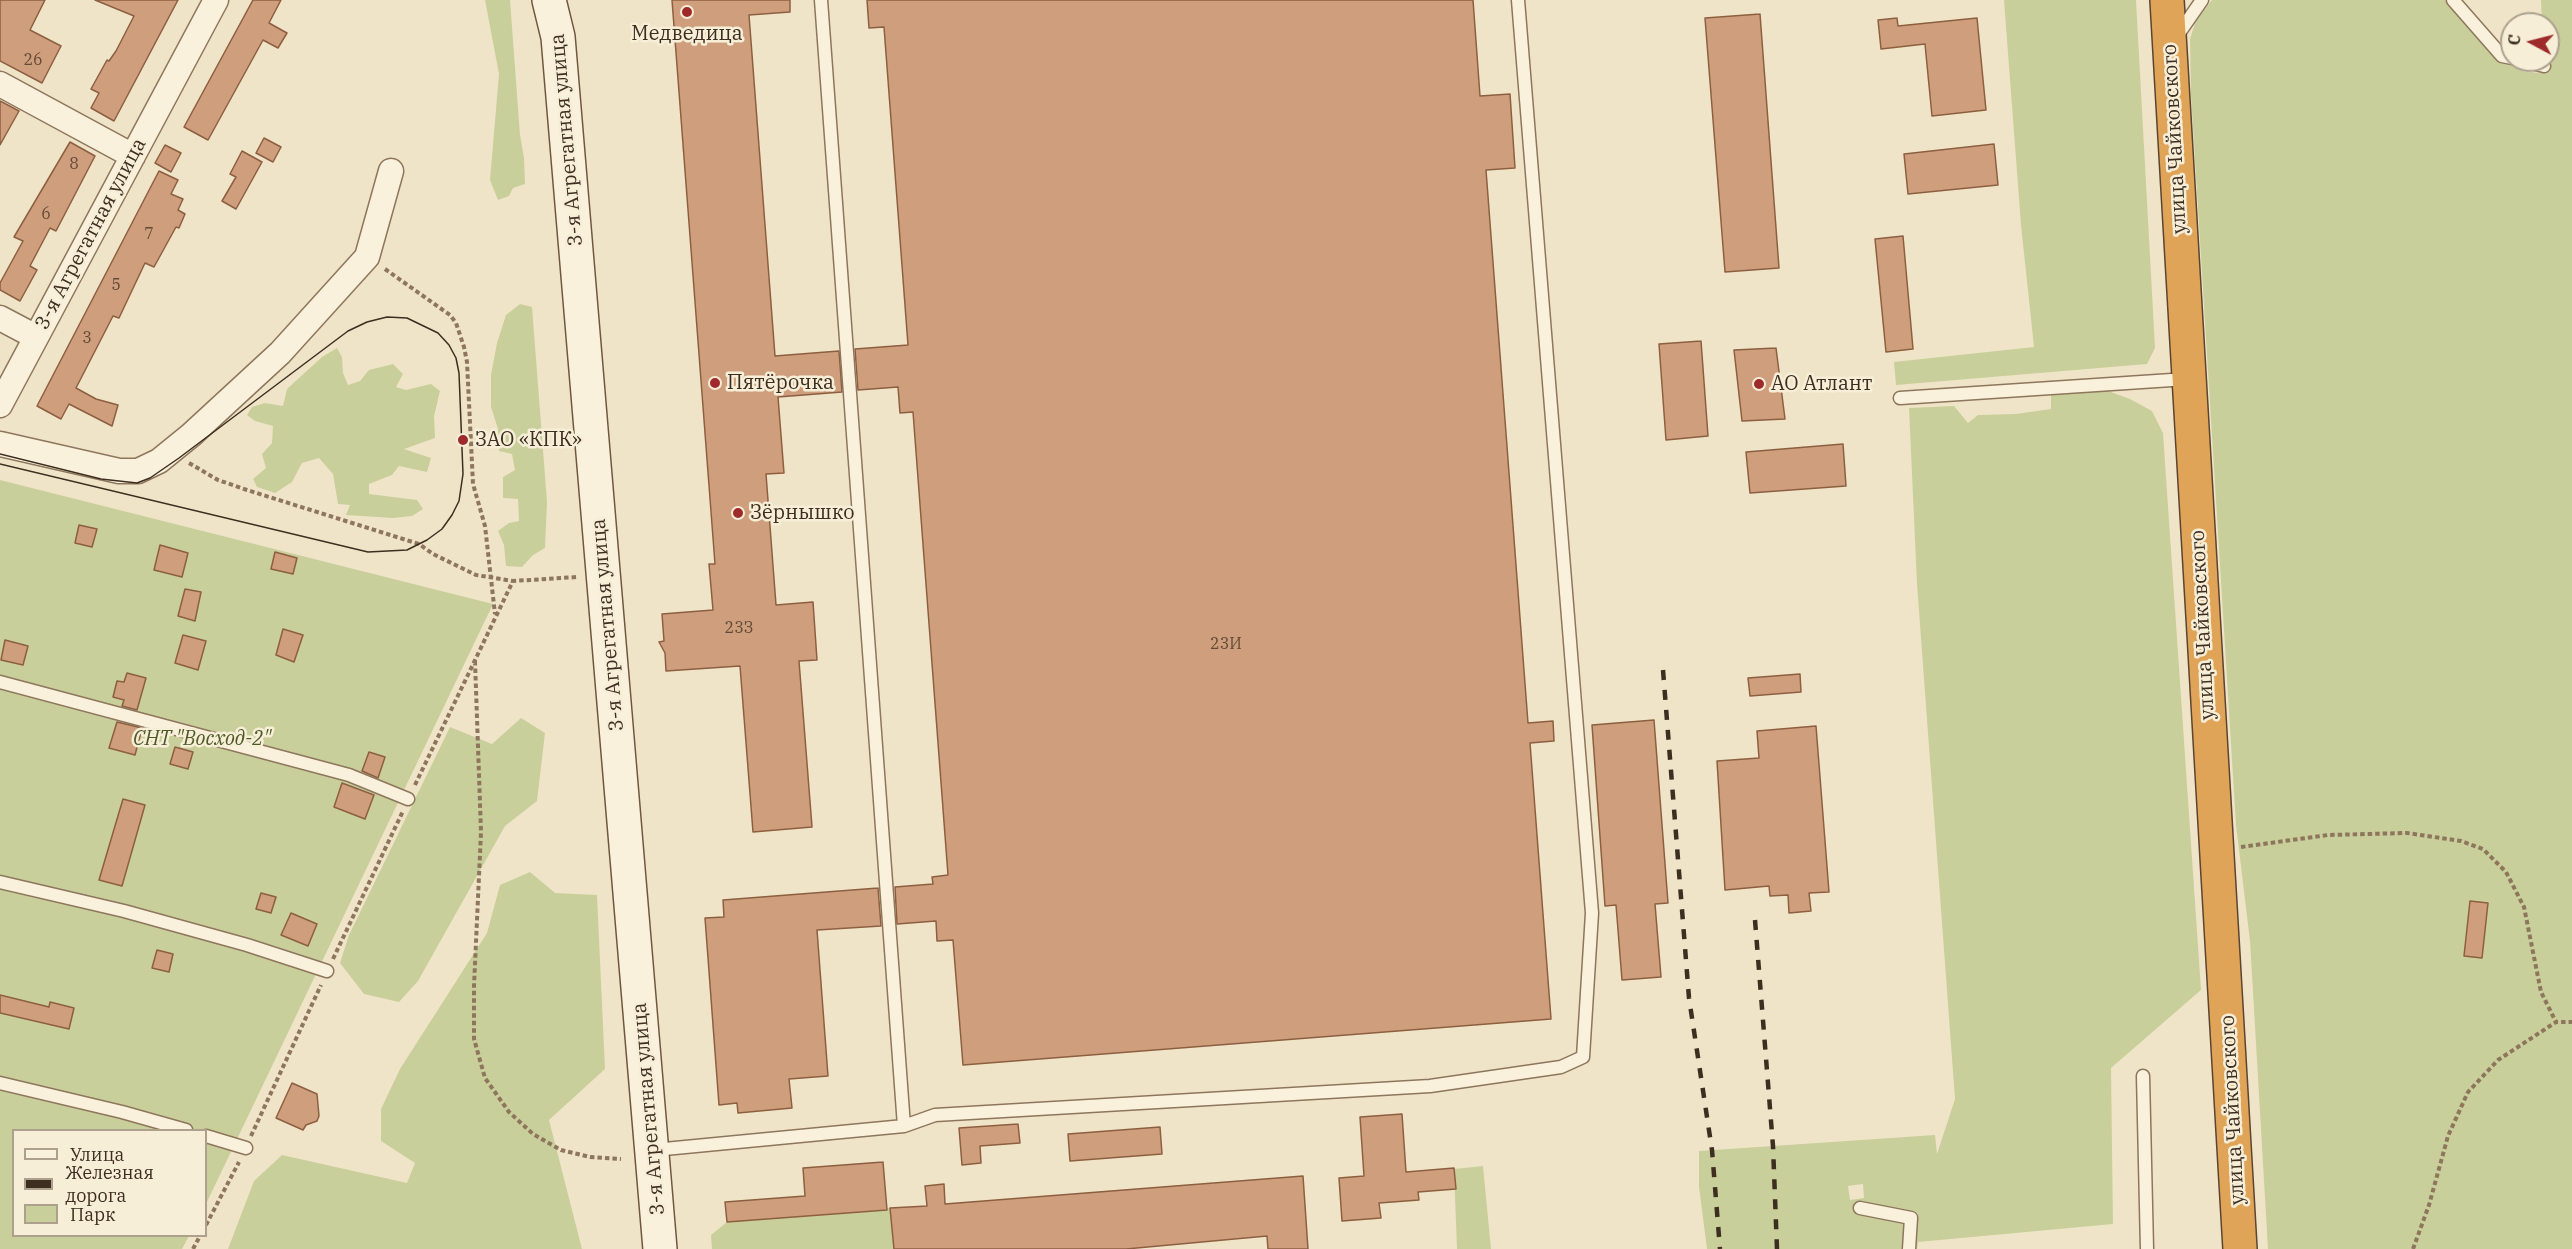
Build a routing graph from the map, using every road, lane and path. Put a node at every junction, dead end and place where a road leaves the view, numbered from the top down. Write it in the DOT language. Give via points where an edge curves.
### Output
graph roads {
  1 [pos="216,0"];
  2 [pos="549,0"];
  3 [pos="556,0"];
  4 [pos="821,0"];
  5 [pos="1518,0"];
  6 [pos="2167,0"];
  7 [pos="2202,0"];
  8 [pos="2453,0"];
  9 [pos="558,37"];
  10 [pos="2169,46"];
  11 [pos="2500,54"];
  12 [pos="0,84"];
  13 [pos="133,156"];
  14 [pos="391,171"];
  15 [pos="367,257"];
  16 [pos="0,318"];
  17 [pos="36,337"];
  18 [pos="2188,379"];
  19 [pos="1900,398"];
  20 [pos="0,405"];
  21 [pos="0,444"];
  22 [pos="159,460"];
  23 [pos="604,576"];
  24 [pos="491,577"];
  25 [pos="513,581"];
  26 [pos="495,617"];
  27 [pos="475,660"];
  28 [pos="0,682"];
  29 [pos="408,799"];
  30 [pos="2216,850"];
  31 [pos="0,882"];
  32 [pos="327,971"];
  33 [pos="2556,1022"];
  34 [pos="2572,1022"];
  35 [pos="2143,1076"];
  36 [pos="0,1083"];
  37 [pos="904,1126"];
  38 [pos="179,1129"];
  39 [pos="207,1136"];
  40 [pos="246,1148"];
  41 [pos="652,1150"];
  42 [pos="621,1159"];
  43 [pos="1860,1208"];
  44 [pos="207,1223"];
  45 [pos="660,1249"];
  46 [pos="1909,1249"];
  47 [pos="2147,1249"];
  48 [pos="2240,1249"];
  49 [pos="2413,1249"];
  1 -- 13 [label="street, 3-я Агрегатная улица"];
  2 -- 9 [label="street"];
  3 -- 9 [label="street, 3-я Агрегатная улица"];
  4 -- 37 [label="lane"];
  5 -- 37 [label="lane" via="1592,913 1583,1057 1561,1067 1430,1086 935,1115"];
  6 -- 10 [label="highway, улица Чайковского"];
  7 -- 10 [label="lane"];
  8 -- 11 [label="lane"];
  9 -- 23 [label="street, 3-я Агрегатная улица"];
  10 -- 18 [label="highway, улица Чайковского"];
  12 -- 13 [label="street"];
  13 -- 17 [label="street, 3-я Агрегатная улица"];
  14 -- 15 [label="street"];
  15 -- 22 [label="street" via="280,353"];
  15 -- 24 [label="path" via="456,323 467,362 473,484 484,520"];
  16 -- 17 [label="street"];
  17 -- 20 [label="street, 3-я Агрегатная улица"];
  18 -- 19 [label="lane"];
  18 -- 30 [label="highway, улица Чайковского"];
  21 -- 22 [label="street" via="119,471 138,471"];
  22 -- 24 [label="path" via="179,458 218,480 419,544 476,575"];
  23 -- 25 [label="path"];
  23 -- 41 [label="street, 3-я Агрегатная улица"];
  24 -- 25 [label="path"];
  24 -- 26 [label="path"];
  25 -- 26 [label="path"];
  26 -- 27 [label="path"];
  27 -- 29 [label="path"];
  27 -- 42 [label="path" via="481,832 474,1039 485,1078 509,1112 533,1134 561,1150"];
  28 -- 29 [label="lane" via="349,774"];
  29 -- 32 [label="path"];
  30 -- 33 [label="path" via="2328,836 2407,833 2462,841 2483,849 2506,872 2524,907 2541,992"];
  30 -- 48 [label="highway, улица Чайковского"];
  31 -- 32 [label="lane" via="225,939"];
  32 -- 40 [label="path"];
  33 -- 34 [label="path"];
  33 -- 49 [label="path" via="2498,1060 2468,1092 2448,1136"];
  35 -- 47 [label="lane"];
  36 -- 38 [label="lane"];
  37 -- 41 [label="lane"];
  39 -- 40 [label="lane"];
  40 -- 44 [label="path"];
  41 -- 45 [label="street, 3-я Агрегатная улица"];
  43 -- 46 [label="lane" via="1911,1218"];
}
